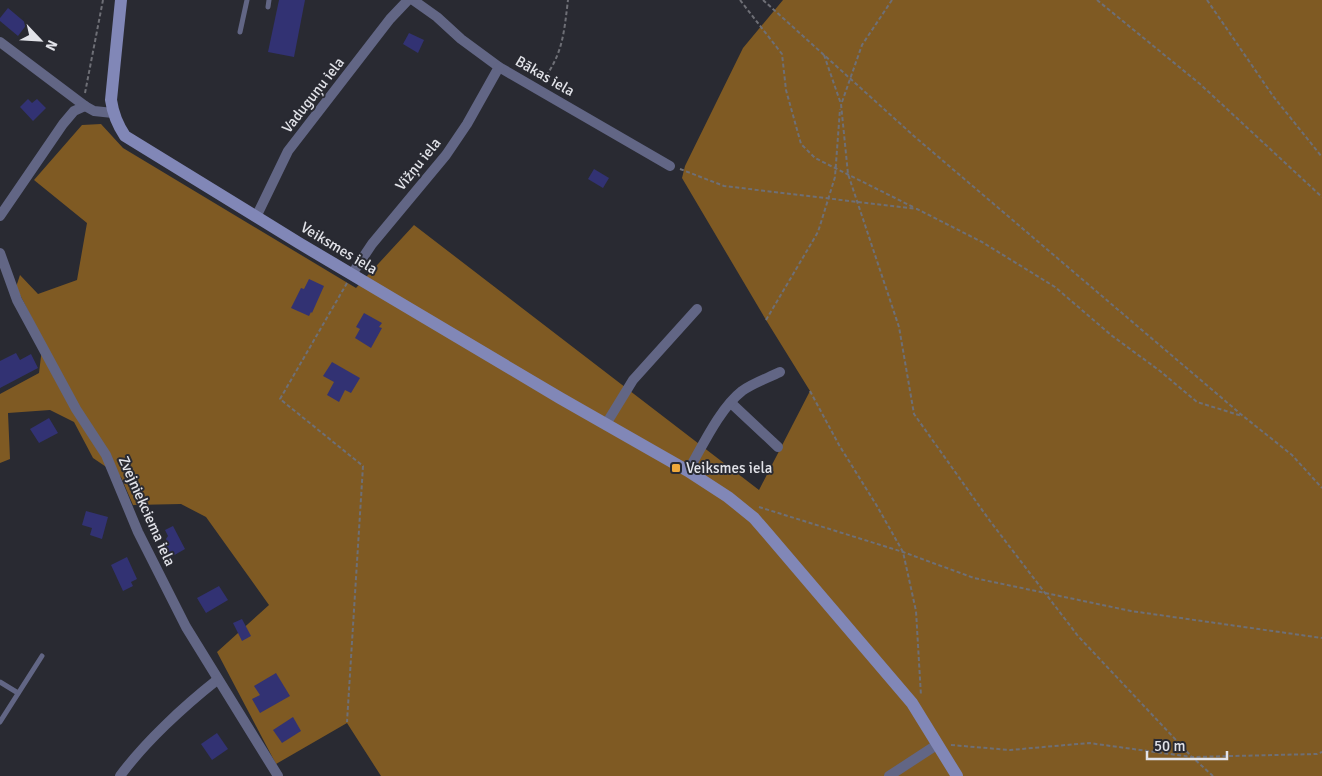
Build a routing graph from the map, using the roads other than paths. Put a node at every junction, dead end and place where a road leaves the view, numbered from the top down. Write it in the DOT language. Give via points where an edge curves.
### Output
graph roads {
  1 [pos="121,0"];
  2 [pos="247,0"];
  3 [pos="270,0"];
  4 [pos="408,0"];
  5 [pos="413,0"];
  6 [pos="268,6"];
  7 [pos="240,32"];
  8 [pos="0,42"];
  9 [pos="499,67"];
  10 [pos="84,106"];
  11 [pos="113,113"];
  12 [pos="670,166"];
  13 [pos="0,216"];
  14 [pos="256,218"];
  15 [pos="0,253"];
  16 [pos="352,274"];
  17 [pos="697,308"];
  18 [pos="780,372"];
  19 [pos="731,403"];
  20 [pos="606,424"];
  21 [pos="778,447"];
  22 [pos="688,471"];
  23 [pos="42,656"];
  24 [pos="218,680"];
  25 [pos="0,682"];
  26 [pos="18,694"];
  27 [pos="0,722"];
  28 [pos="938,744"];
  29 [pos="120,776"];
  30 [pos="278,776"];
  31 [pos="889,776"];
  32 [pos="957,776"];
  1 -- 11 [label="main road" via="111,100"];
  2 -- 7 [label="lane"];
  3 -- 6 [label="lane"];
  4 -- 14 [label="street, Vaduguņu iela" via="288,152"];
  5 -- 9 [label="street, Bākas iela"];
  8 -- 10 [label="street"];
  9 -- 12 [label="street, Bākas iela"];
  9 -- 16 [label="street, Vižņu iela" via="446,156 378,237"];
  10 -- 11 [label="street" via="94,111"];
  10 -- 13 [label="street" via="62,124"];
  11 -- 14 [label="main road, Veiksmes iela" via="125,136"];
  14 -- 16 [label="main road, Veiksmes iela"];
  15 -- 24 [label="street, Zvejniekciema iela" via="17,300 76,409 106,455 142,540 186,627"];
  16 -- 20 [label="main road, Veiksmes iela"];
  17 -- 20 [label="street" via="633,380"];
  18 -- 19 [label="street" via="742,391"];
  19 -- 21 [label="street"];
  19 -- 22 [label="street" via="717,420"];
  20 -- 22 [label="main road, Veiksmes iela"];
  22 -- 28 [label="main road, Veiksmes iela" via="754,518 912,703"];
  23 -- 26 [label="lane"];
  24 -- 29 [label="street" via="199,694 132,759"];
  24 -- 30 [label="street, Zvejniekciema iela"];
  25 -- 26 [label="lane"];
  26 -- 27 [label="lane"];
  28 -- 31 [label="street"];
  28 -- 32 [label="main road, Veiksmes iela"];
}
